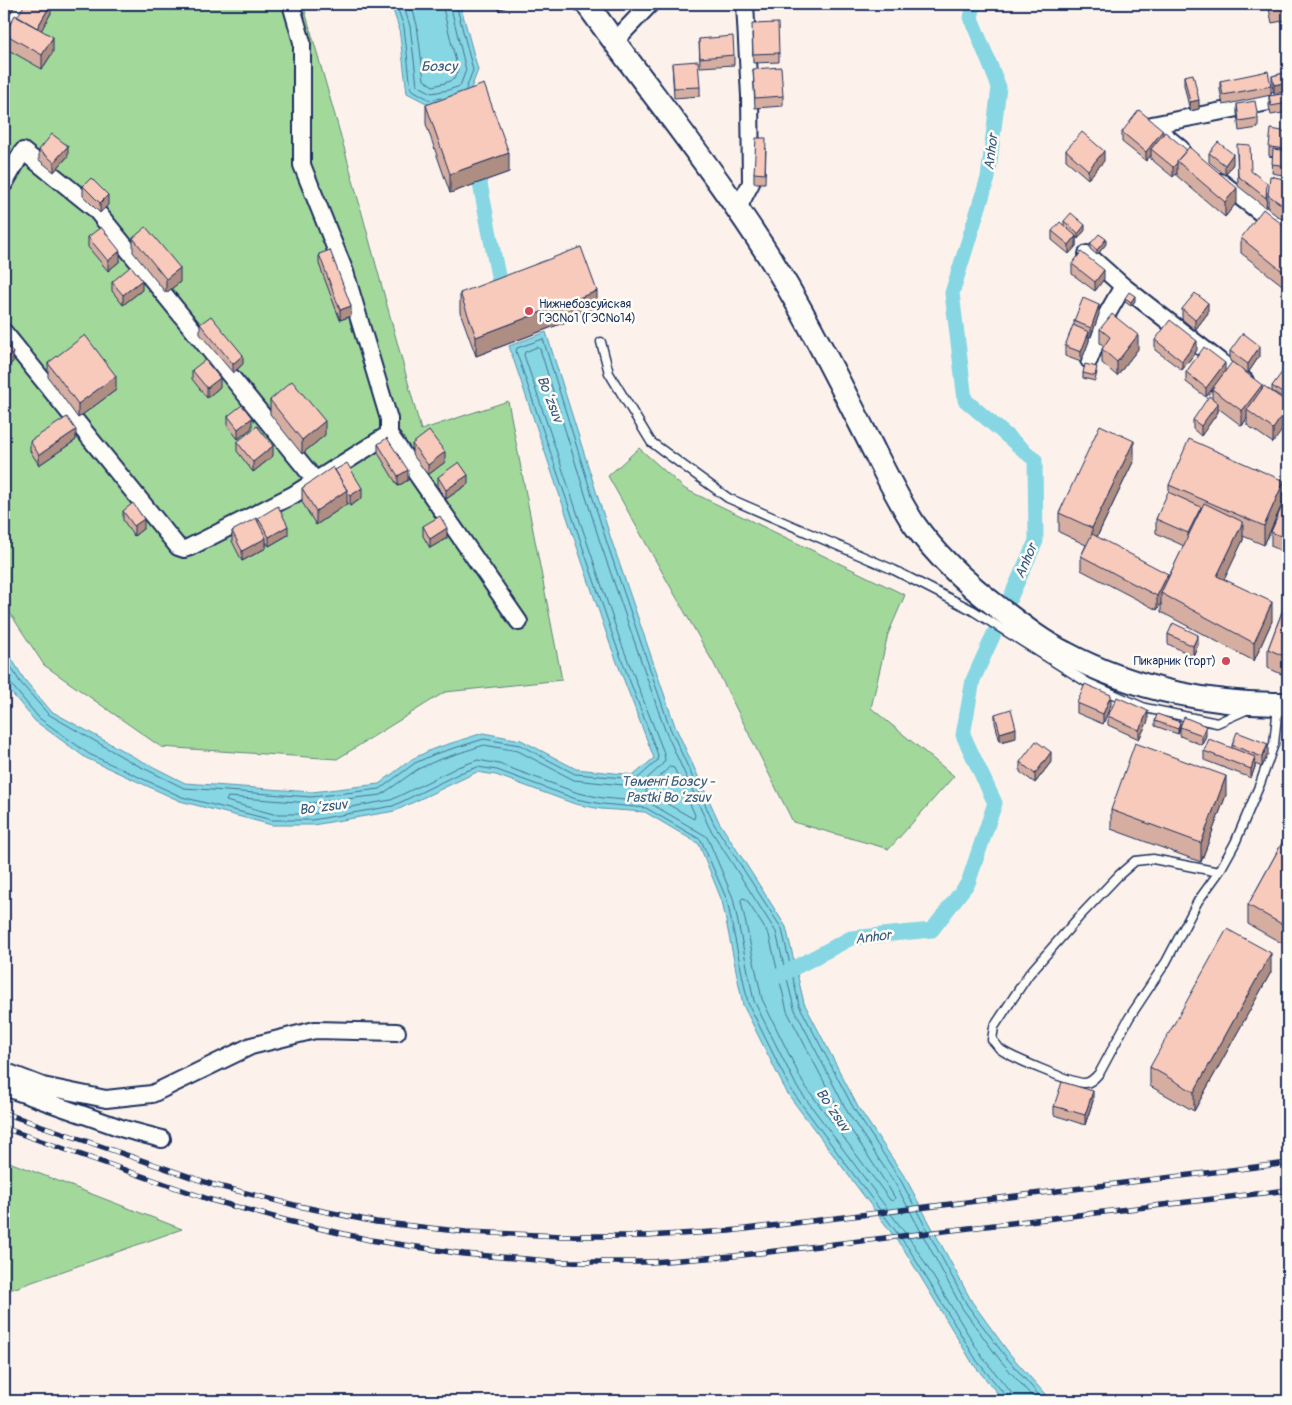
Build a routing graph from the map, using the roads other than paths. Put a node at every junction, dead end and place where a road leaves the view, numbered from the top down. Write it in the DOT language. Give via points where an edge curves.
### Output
graph roads {
  1 [pos="24,4"];
  2 [pos="291,4"];
  3 [pos="587,4"];
  4 [pos="650,4"];
  5 [pos="745,4"];
  6 [pos="4,38"];
  7 [pos="614,42"];
  8 [pos="1288,98"];
  9 [pos="1197,162"];
  10 [pos="1211,174"];
  11 [pos="4,184"];
  12 [pos="737,210"];
  13 [pos="1288,234"];
  14 [pos="1087,254"];
  15 [pos="1123,286"];
  16 [pos="4,332"];
  17 [pos="601,342"];
  18 [pos="1089,360"];
  19 [pos="1257,390"];
  20 [pos="388,434"];
  21 [pos="315,480"];
  22 [pos="975,601"];
  23 [pos="519,622"];
  24 [pos="1275,704"];
  25 [pos="1219,872"];
  26 [pos="397,1032"];
  27 [pos="4,1070"];
  28 [pos="4,1087"];
  29 [pos="162,1139"];
  1 -- 6 [label="street"];
  2 -- 20 [label="street" via="302,42 302,165 345,272 389,419"];
  3 -- 7 [label="main road"];
  4 -- 7 [label="street"];
  5 -- 12 [label="street" via="751,183"];
  7 -- 12 [label="main road"];
  8 -- 9 [label="street" via="1152,125"];
  10 -- 13 [label="street"];
  11 -- 21 [label="street" via="23,151 95,210"];
  12 -- 22 [label="main road" via="811,327 900,500"];
  14 -- 15 [label="street"];
  15 -- 18 [label="street" via="1106,316"];
  15 -- 19 [label="street"];
  16 -- 21 [label="street" via="178,547 190,547 293,495"];
  17 -- 22 [label="lane" via="609,373 651,442 728,498 894,570"];
  20 -- 21 [label="street"];
  20 -- 23 [label="street"];
  22 -- 24 [label="main road" via="1033,642 1120,678 1199,697"];
  24 -- 25 [label="lane" via="1274,744 1235,843"];
  25 -- 25 [label="lane" via="1198,901 1166,962 1094,1079 1086,1083 1073,1081 1000,1049 992,1040 994,1027 1030,974 1079,917 1135,861 1154,859"];
  26 -- 27 [label="street" via="315,1030 251,1046 152,1094 106,1099 43,1086"];
  28 -- 29 [label="street"];
}
